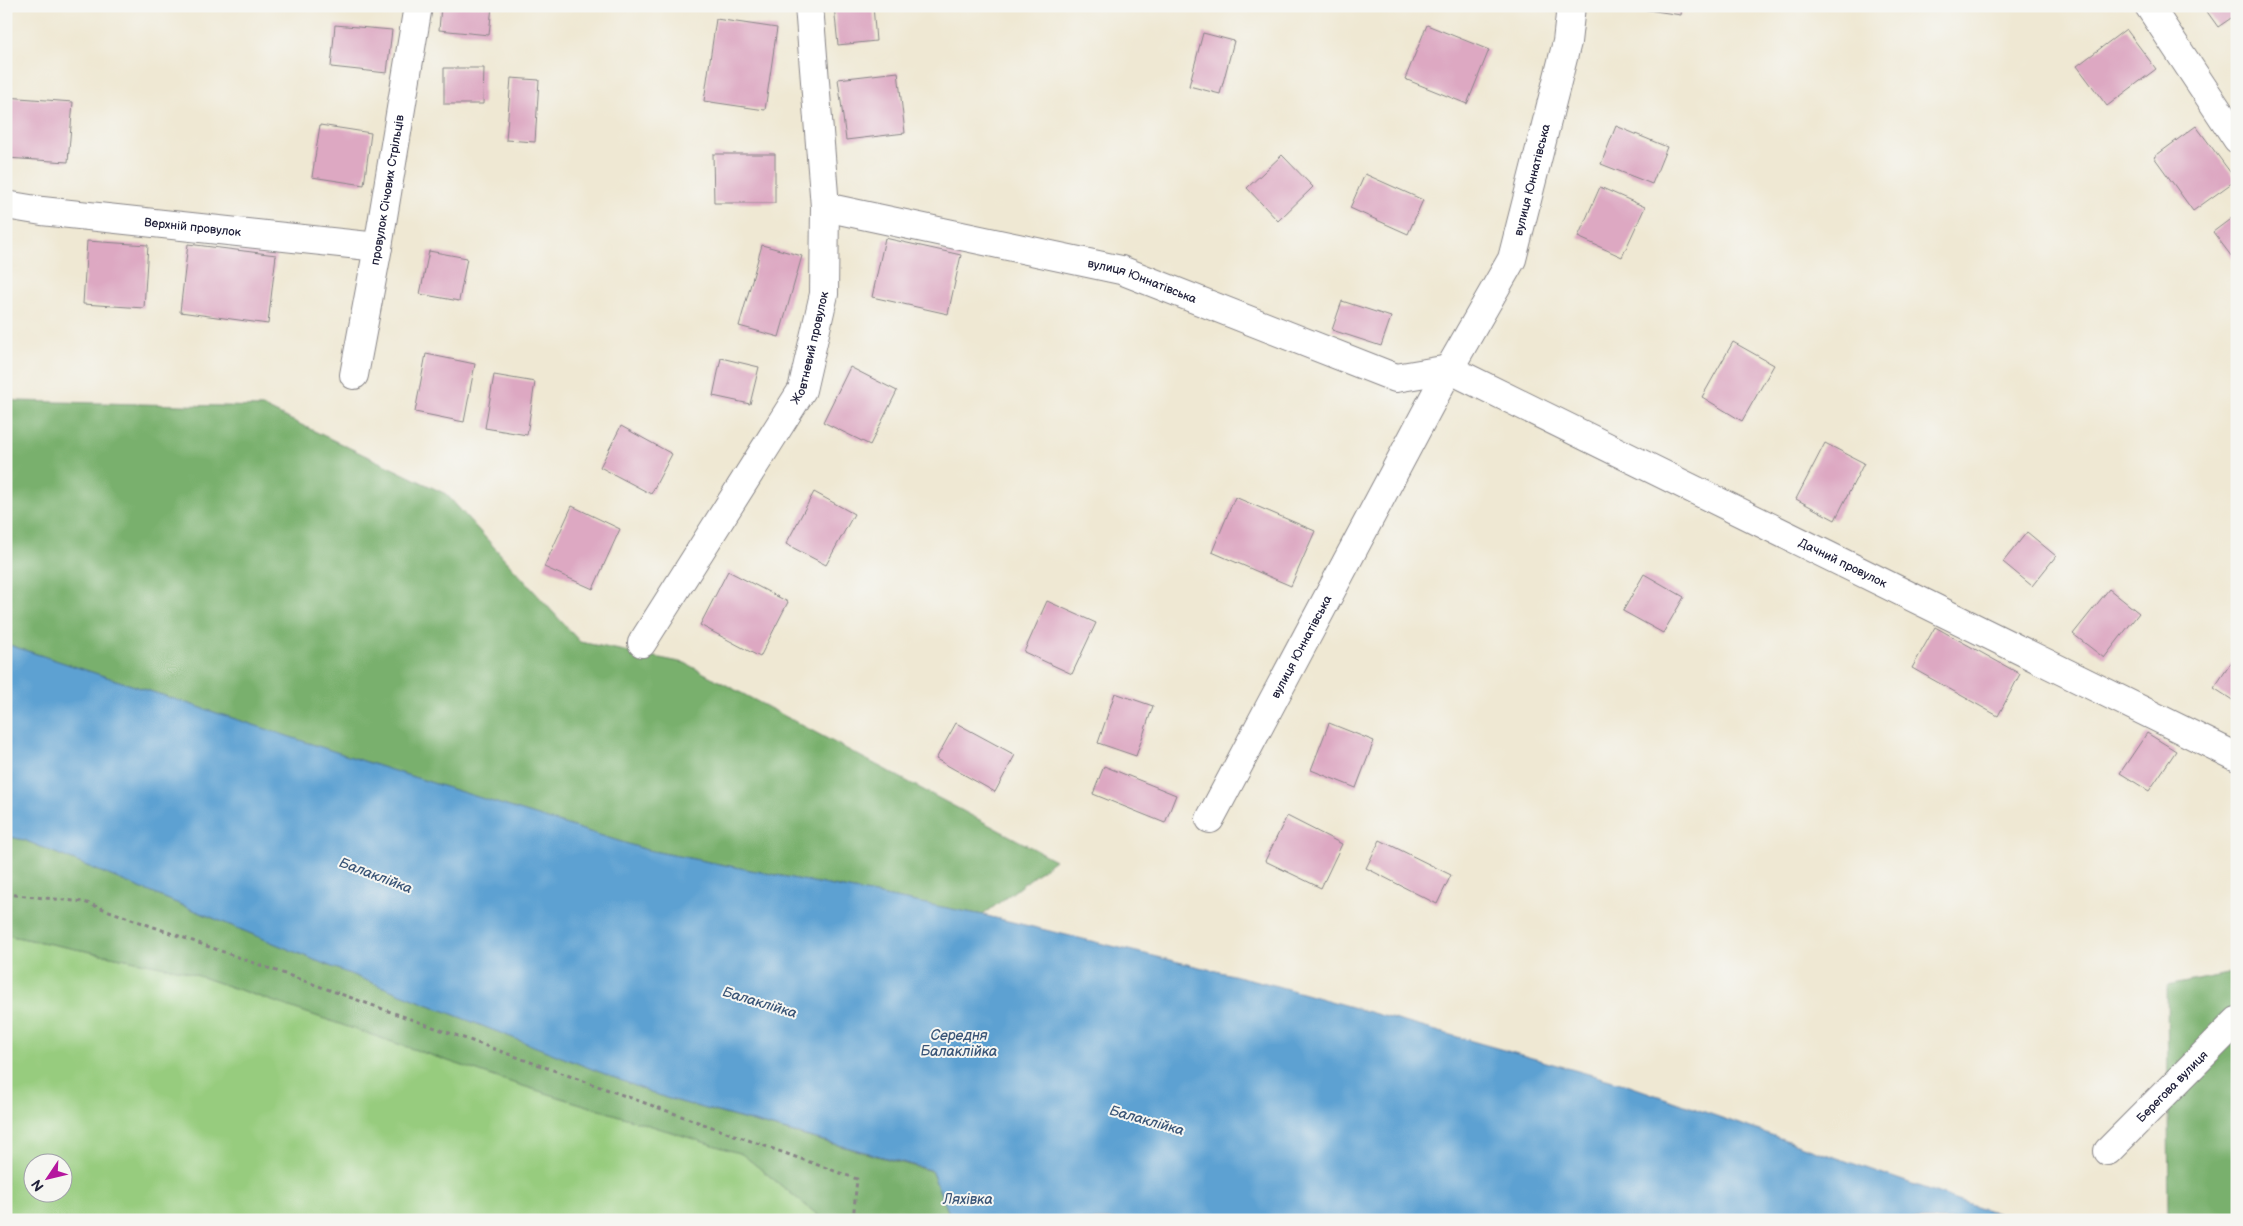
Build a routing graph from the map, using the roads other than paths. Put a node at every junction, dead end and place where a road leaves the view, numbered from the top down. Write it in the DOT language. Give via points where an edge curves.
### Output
graph roads {
  1 [pos="418,6"];
  2 [pos="809,6"];
  3 [pos="1571,6"];
  4 [pos="2149,6"];
  5 [pos="2237,139"];
  6 [pos="6,205"];
  7 [pos="825,207"];
  8 [pos="378,246"];
  9 [pos="1449,369"];
  10 [pos="354,375"];
  11 [pos="642,643"];
  12 [pos="2237,757"];
  13 [pos="1210,819"];
  14 [pos="2237,1021"];
  15 [pos="2108,1151"];
  1 -- 8 [label="street, провулок Січових Стрільців"];
  2 -- 7 [label="street, Жовтневий провулок"];
  3 -- 9 [label="street, вулиця Юннатівська" via="1567,42 1512,259"];
  4 -- 5 [label="street"];
  6 -- 8 [label="street, Верхній провулок"];
  7 -- 9 [label="street, вулиця Юннатівська" via="1121,270 1396,378"];
  7 -- 11 [label="street, Жовтневий провулок" via="824,294 802,390"];
  8 -- 10 [label="street, провулок Січових Стрільців"];
  9 -- 12 [label="street, Дачний провулок"];
  9 -- 13 [label="street, вулиця Юннатівська"];
  14 -- 15 [label="street, Берегова вулиця"];
}
